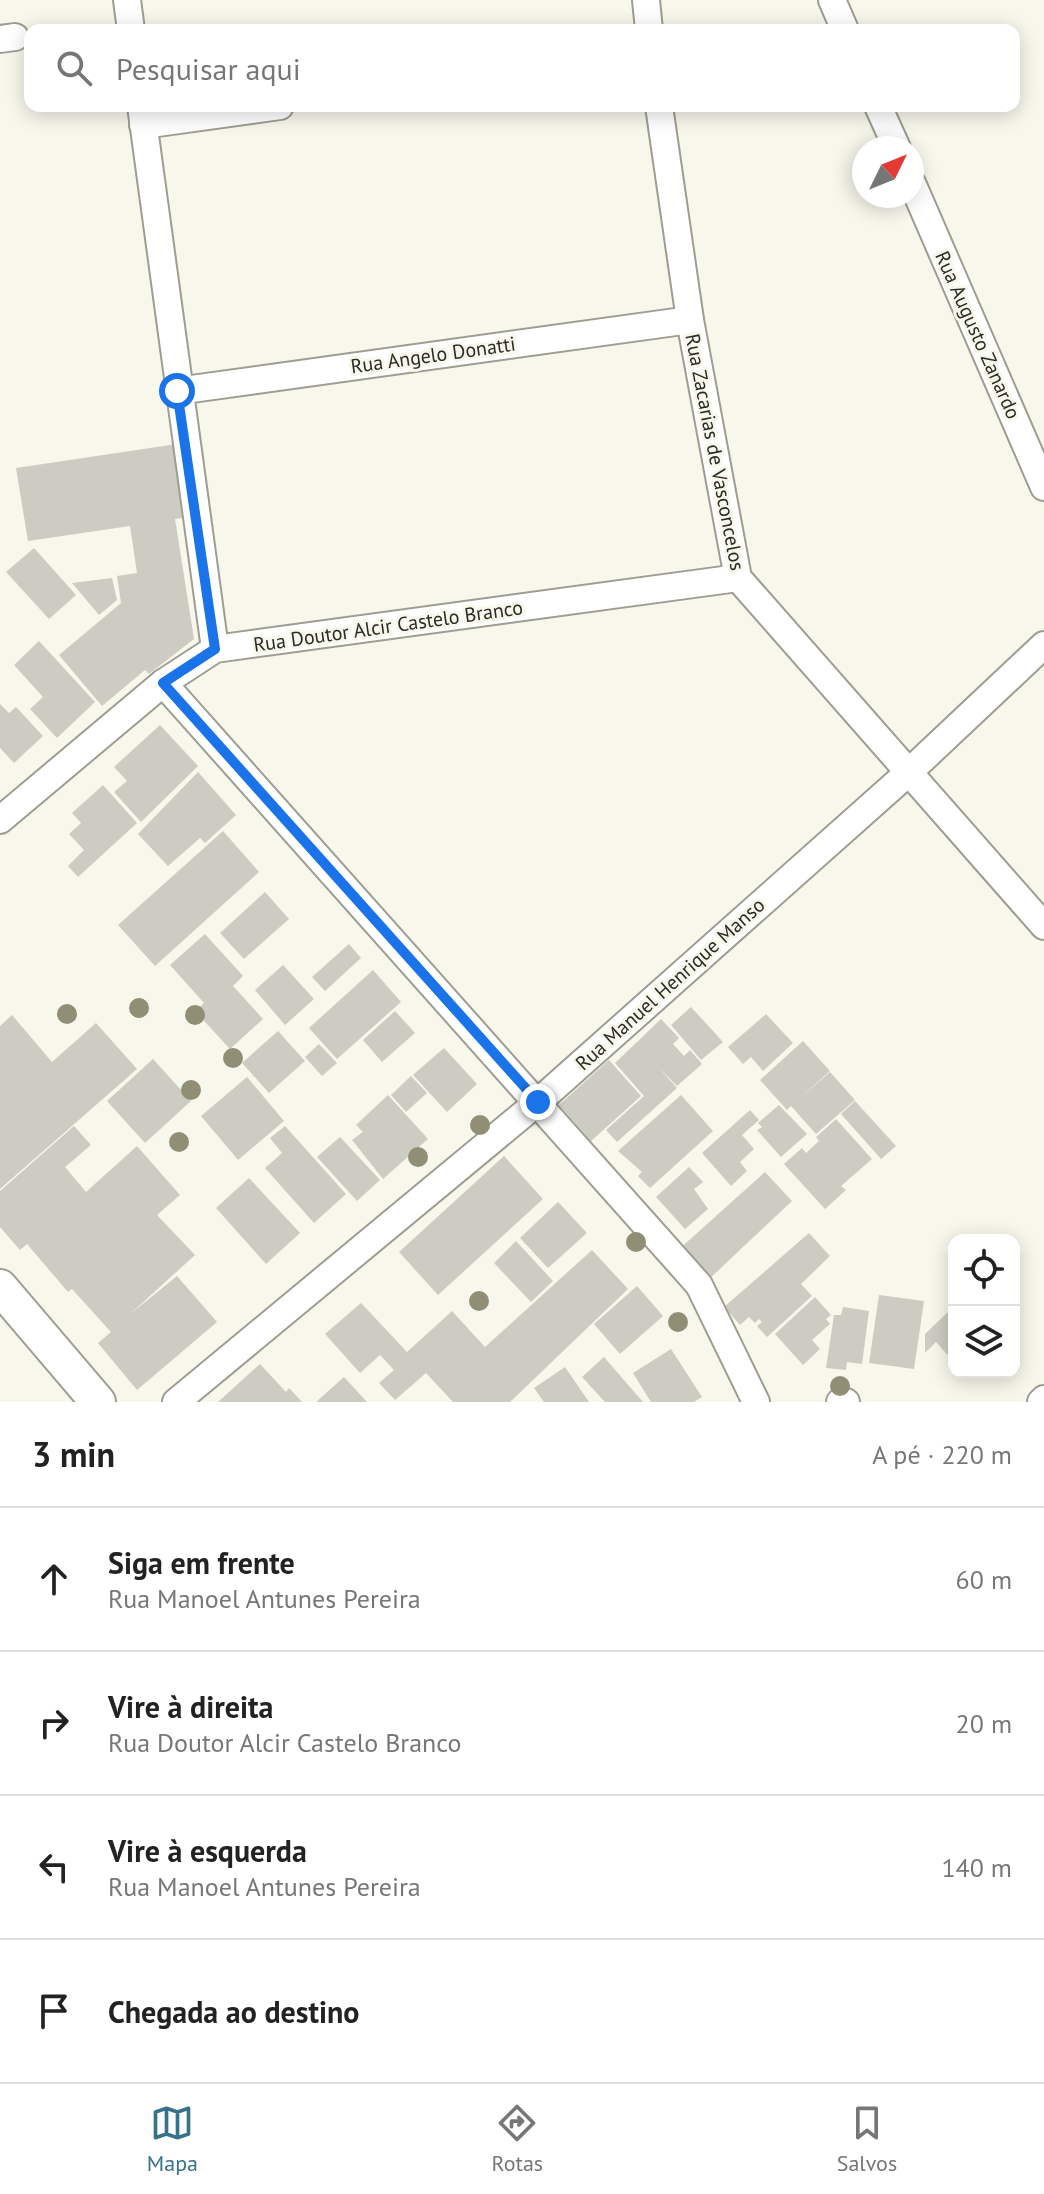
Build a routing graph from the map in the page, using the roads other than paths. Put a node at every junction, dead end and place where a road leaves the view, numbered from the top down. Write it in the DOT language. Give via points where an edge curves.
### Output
graph roads {
  1 [pos="127,0"];
  2 [pos="832,0"];
  3 [pos="647,1"];
  4 [pos="130,24"];
  5 [pos="649,24"];
  6 [pos="842,24"];
  7 [pos="197,112"];
  8 [pos="660,112"];
  9 [pos="881,112"];
  10 [pos="142,116"];
  11 [pos="892,136"];
  12 [pos="923,208"];
  13 [pos="690,320"];
  14 [pos="177,391"];
  15 [pos="1044,487"];
  16 [pos="738,578"];
  17 [pos="1044,645"];
  18 [pos="215,649"];
  19 [pos="163,683"];
  20 [pos="909,772"];
  21 [pos="0,820"];
  22 [pos="1044,926"];
  23 [pos="538,1102"];
  24 [pos="0,1287"];
  25 [pos="98,1402"];
  26 [pos="176,1402"];
  27 [pos="756,1402"];
  28 [pos="840,1402"];
  29 [pos="846,1402"];
  1 -- 4 [label="street"];
  2 -- 6 [label="street"];
  3 -- 5 [label="street"];
  7 -- 10 [label="street"];
  8 -- 13 [label="street, Rua Zacarias de Vasconcelos"];
  9 -- 11 [label="street"];
  10 -- 14 [label="street"];
  12 -- 15 [label="street, Rua Augusto Zanardo"];
  13 -- 14 [label="street, Rua Angelo Donatti"];
  13 -- 16 [label="street, Rua Zacarias de Vasconcelos"];
  14 -- 18 [label="street"];
  16 -- 18 [label="street, Rua Doutor Alcir Castelo Branco"];
  16 -- 20 [label="street, Rua Zacarias de Vasconcelos"];
  17 -- 20 [label="street, Rua Manuel Henrique Manso"];
  18 -- 19 [label="street, Rua Doutor Alcir Castelo Branco"];
  19 -- 21 [label="street, Rua Doutor Alcir Castelo Branco"];
  19 -- 23 [label="street"];
  20 -- 22 [label="street, Rua Zacarias de Vasconcelos"];
  20 -- 23 [label="street, Rua Manuel Henrique Manso"];
  23 -- 26 [label="street, Rua Manuel Henrique Manso"];
  23 -- 27 [label="street" via="699,1285"];
  24 -- 25 [label="main road"];
  28 -- 29 [label="street"];
}
